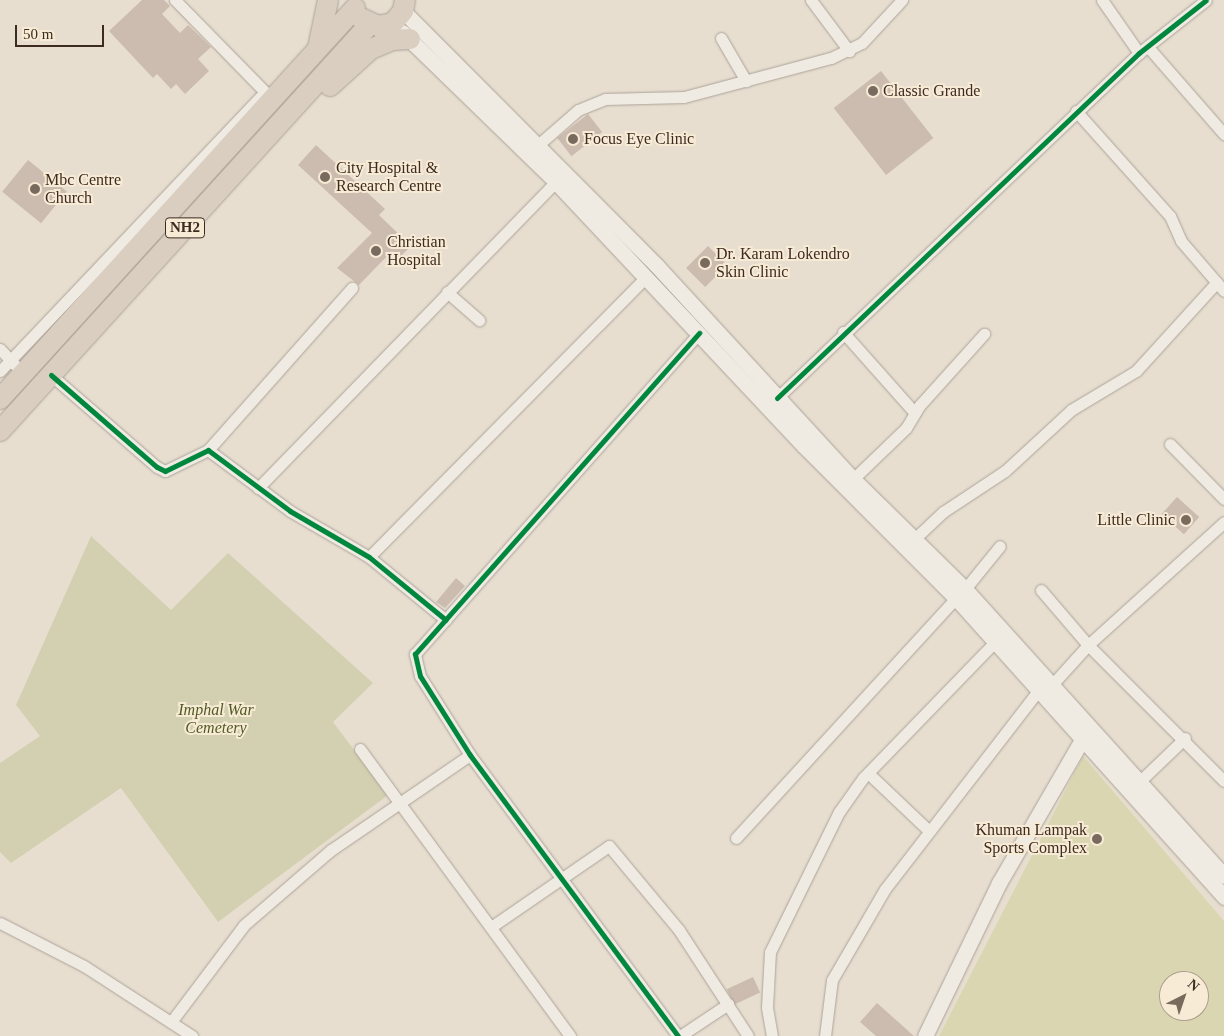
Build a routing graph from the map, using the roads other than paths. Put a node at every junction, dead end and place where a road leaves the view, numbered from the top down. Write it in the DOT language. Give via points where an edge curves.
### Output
graph roads {
  1 [pos="174,0"];
  2 [pos="328,0"];
  3 [pos="811,0"];
  4 [pos="902,0"];
  5 [pos="1102,0"];
  6 [pos="1206,0"];
  7 [pos="354,4"];
  8 [pos="400,11"];
  9 [pos="370,24"];
  10 [pos="722,38"];
  11 [pos="410,39"];
  12 [pos="318,50"];
  13 [pos="1144,50"];
  14 [pos="849,51"];
  15 [pos="746,81"];
  16 [pos="269,96"];
  17 [pos="1076,111"];
  18 [pos="290,114"];
  19 [pos="1224,134"];
  20 [pos="538,145"];
  21 [pos="556,182"];
  22 [pos="647,276"];
  23 [pos="1220,287"];
  24 [pos="352,288"];
  25 [pos="446,292"];
  26 [pos="479,320"];
  27 [pos="699,332"];
  28 [pos="843,332"];
  29 [pos="984,334"];
  30 [pos="0,349"];
  31 [pos="17,367"];
  32 [pos="0,371"];
  33 [pos="746,373"];
  34 [pos="51,375"];
  35 [pos="776,398"];
  36 [pos="0,399"];
  37 [pos="915,413"];
  38 [pos="0,431"];
  39 [pos="1170,444"];
  40 [pos="208,450"];
  41 [pos="853,479"];
  42 [pos="258,488"];
  43 [pos="1224,499"];
  44 [pos="1224,522"];
  45 [pos="909,544"];
  46 [pos="1000,546"];
  47 [pos="369,557"];
  48 [pos="1041,590"];
  49 [pos="960,593"];
  50 [pos="446,620"];
  51 [pos="994,643"];
  52 [pos="1088,645"];
  53 [pos="1044,689"];
  54 [pos="1084,735"];
  55 [pos="1185,738"];
  56 [pos="360,749"];
  57 [pos="470,755"];
  58 [pos="868,773"];
  59 [pos="1223,778"];
  60 [pos="1138,783"];
  61 [pos="402,802"];
  62 [pos="927,829"];
  63 [pos="736,838"];
  64 [pos="1224,876"];
  65 [pos="564,878"];
  66 [pos="1224,897"];
  67 [pos="0,923"];
  68 [pos="491,928"];
  69 [pos="728,1004"];
  70 [pos="171,1022"];
  71 [pos="192,1036"];
  72 [pos="570,1036"];
  73 [pos="679,1036"];
  74 [pos="748,1036"];
  75 [pos="772,1036"];
  76 [pos="825,1036"];
  77 [pos="925,1036"];
  1 -- 16 [label="street"];
  2 -- 12 [label="highway"];
  3 -- 14 [label="street"];
  4 -- 14 [label="street"];
  5 -- 13 [label="street"];
  6 -- 13 [label="street"];
  7 -- 9 [label="highway, NH2"];
  7 -- 12 [label="highway, NH2"];
  8 -- 9 [label="highway"];
  8 -- 11 [label="main road"];
  8 -- 20 [label="main road"];
  9 -- 18 [label="highway, NH2"];
  10 -- 15 [label="street"];
  11 -- 18 [label="highway" via="392,40 372,50"];
  11 -- 21 [label="main road"];
  12 -- 16 [label="highway, NH2"];
  13 -- 17 [label="street"];
  13 -- 19 [label="street"];
  14 -- 15 [label="street"];
  15 -- 20 [label="street" via="684,97 605,99 578,110"];
  16 -- 31 [label="highway, NH2"];
  17 -- 23 [label="street" via="1170,216 1181,241"];
  17 -- 28 [label="street"];
  18 -- 34 [label="highway, NH2"];
  20 -- 33 [label="main road"];
  21 -- 22 [label="main road"];
  21 -- 25 [label="street"];
  22 -- 27 [label="main road"];
  22 -- 47 [label="street"];
  23 -- 45 [label="street" via="1136,371 1071,410 1005,471 943,512"];
  24 -- 40 [label="street"];
  25 -- 26 [label="street"];
  25 -- 42 [label="street"];
  27 -- 33 [label="main road"];
  27 -- 50 [label="street"];
  28 -- 35 [label="street"];
  28 -- 37 [label="street"];
  29 -- 37 [label="street"];
  30 -- 31 [label="street"];
  31 -- 32 [label="street"];
  31 -- 36 [label="highway, NH2"];
  33 -- 35 [label="main road"];
  33 -- 45 [label="main road"];
  34 -- 38 [label="highway, NH2"];
  34 -- 40 [label="street" via="157,467 165,470"];
  35 -- 41 [label="main road"];
  37 -- 41 [label="street" via="906,428"];
  39 -- 43 [label="street"];
  40 -- 42 [label="street"];
  41 -- 45 [label="main road"];
  42 -- 47 [label="street"];
  44 -- 52 [label="street"];
  45 -- 49 [label="main road"];
  46 -- 49 [label="street"];
  47 -- 50 [label="street"];
  48 -- 52 [label="street"];
  49 -- 51 [label="main road"];
  49 -- 53 [label="main road"];
  49 -- 63 [label="street"];
  50 -- 57 [label="street" via="422,643 415,664"];
  51 -- 53 [label="main road"];
  51 -- 58 [label="street"];
  52 -- 53 [label="street"];
  52 -- 55 [label="street"];
  53 -- 54 [label="main road"];
  53 -- 62 [label="street"];
  54 -- 60 [label="main road"];
  54 -- 66 [label="main road"];
  54 -- 77 [label="main road" via="998,883"];
  55 -- 59 [label="street"];
  55 -- 60 [label="street"];
  56 -- 61 [label="street"];
  57 -- 61 [label="street"];
  57 -- 65 [label="street"];
  58 -- 62 [label="street"];
  58 -- 75 [label="street" via="839,812 770,952 767,1007"];
  60 -- 64 [label="main road"];
  61 -- 68 [label="street"];
  61 -- 70 [label="street" via="331,850 244,925"];
  62 -- 76 [label="street" via="885,889 832,980"];
  65 -- 68 [label="street"];
  65 -- 69 [label="street" via="603,847 614,849 679,930"];
  65 -- 73 [label="street"];
  67 -- 70 [label="street" via="84,966"];
  68 -- 72 [label="street"];
  69 -- 73 [label="street"];
  69 -- 74 [label="street"];
  70 -- 71 [label="street"];
}
